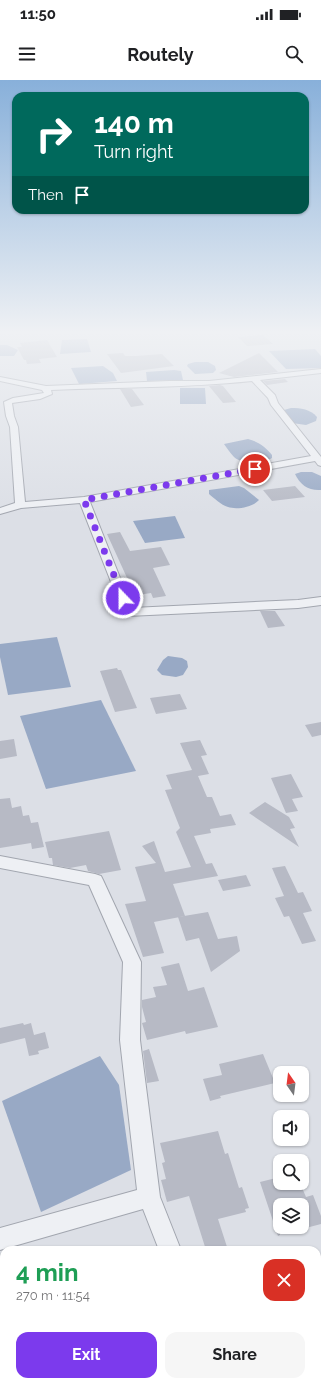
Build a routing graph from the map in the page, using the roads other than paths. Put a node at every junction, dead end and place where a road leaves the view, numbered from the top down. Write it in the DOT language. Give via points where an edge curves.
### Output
graph roads {
  1 [pos="48,393"];
  2 [pos="268,393"];
  3 [pos="319,460"];
  4 [pos="84,500"];
  5 [pos="20,505"];
  6 [pos="0,511"];
  7 [pos="321,601"];
  8 [pos="0,862"];
  9 [pos="149,1197"];
  10 [pos="0,1240"];
  11 [pos="168,1246"];
  1 -- 5 [label="street" via="44,396 19,398 8,402 14,427"];
  2 -- 3 [label="street"];
  3 -- 4 [label="street"];
  4 -- 5 [label="street"];
  4 -- 7 [label="street" via="128,612"];
  5 -- 6 [label="street"];
  8 -- 9 [label="street" via="95,880 132,962 130,1040"];
  9 -- 10 [label="street"];
  9 -- 11 [label="street"];
}
